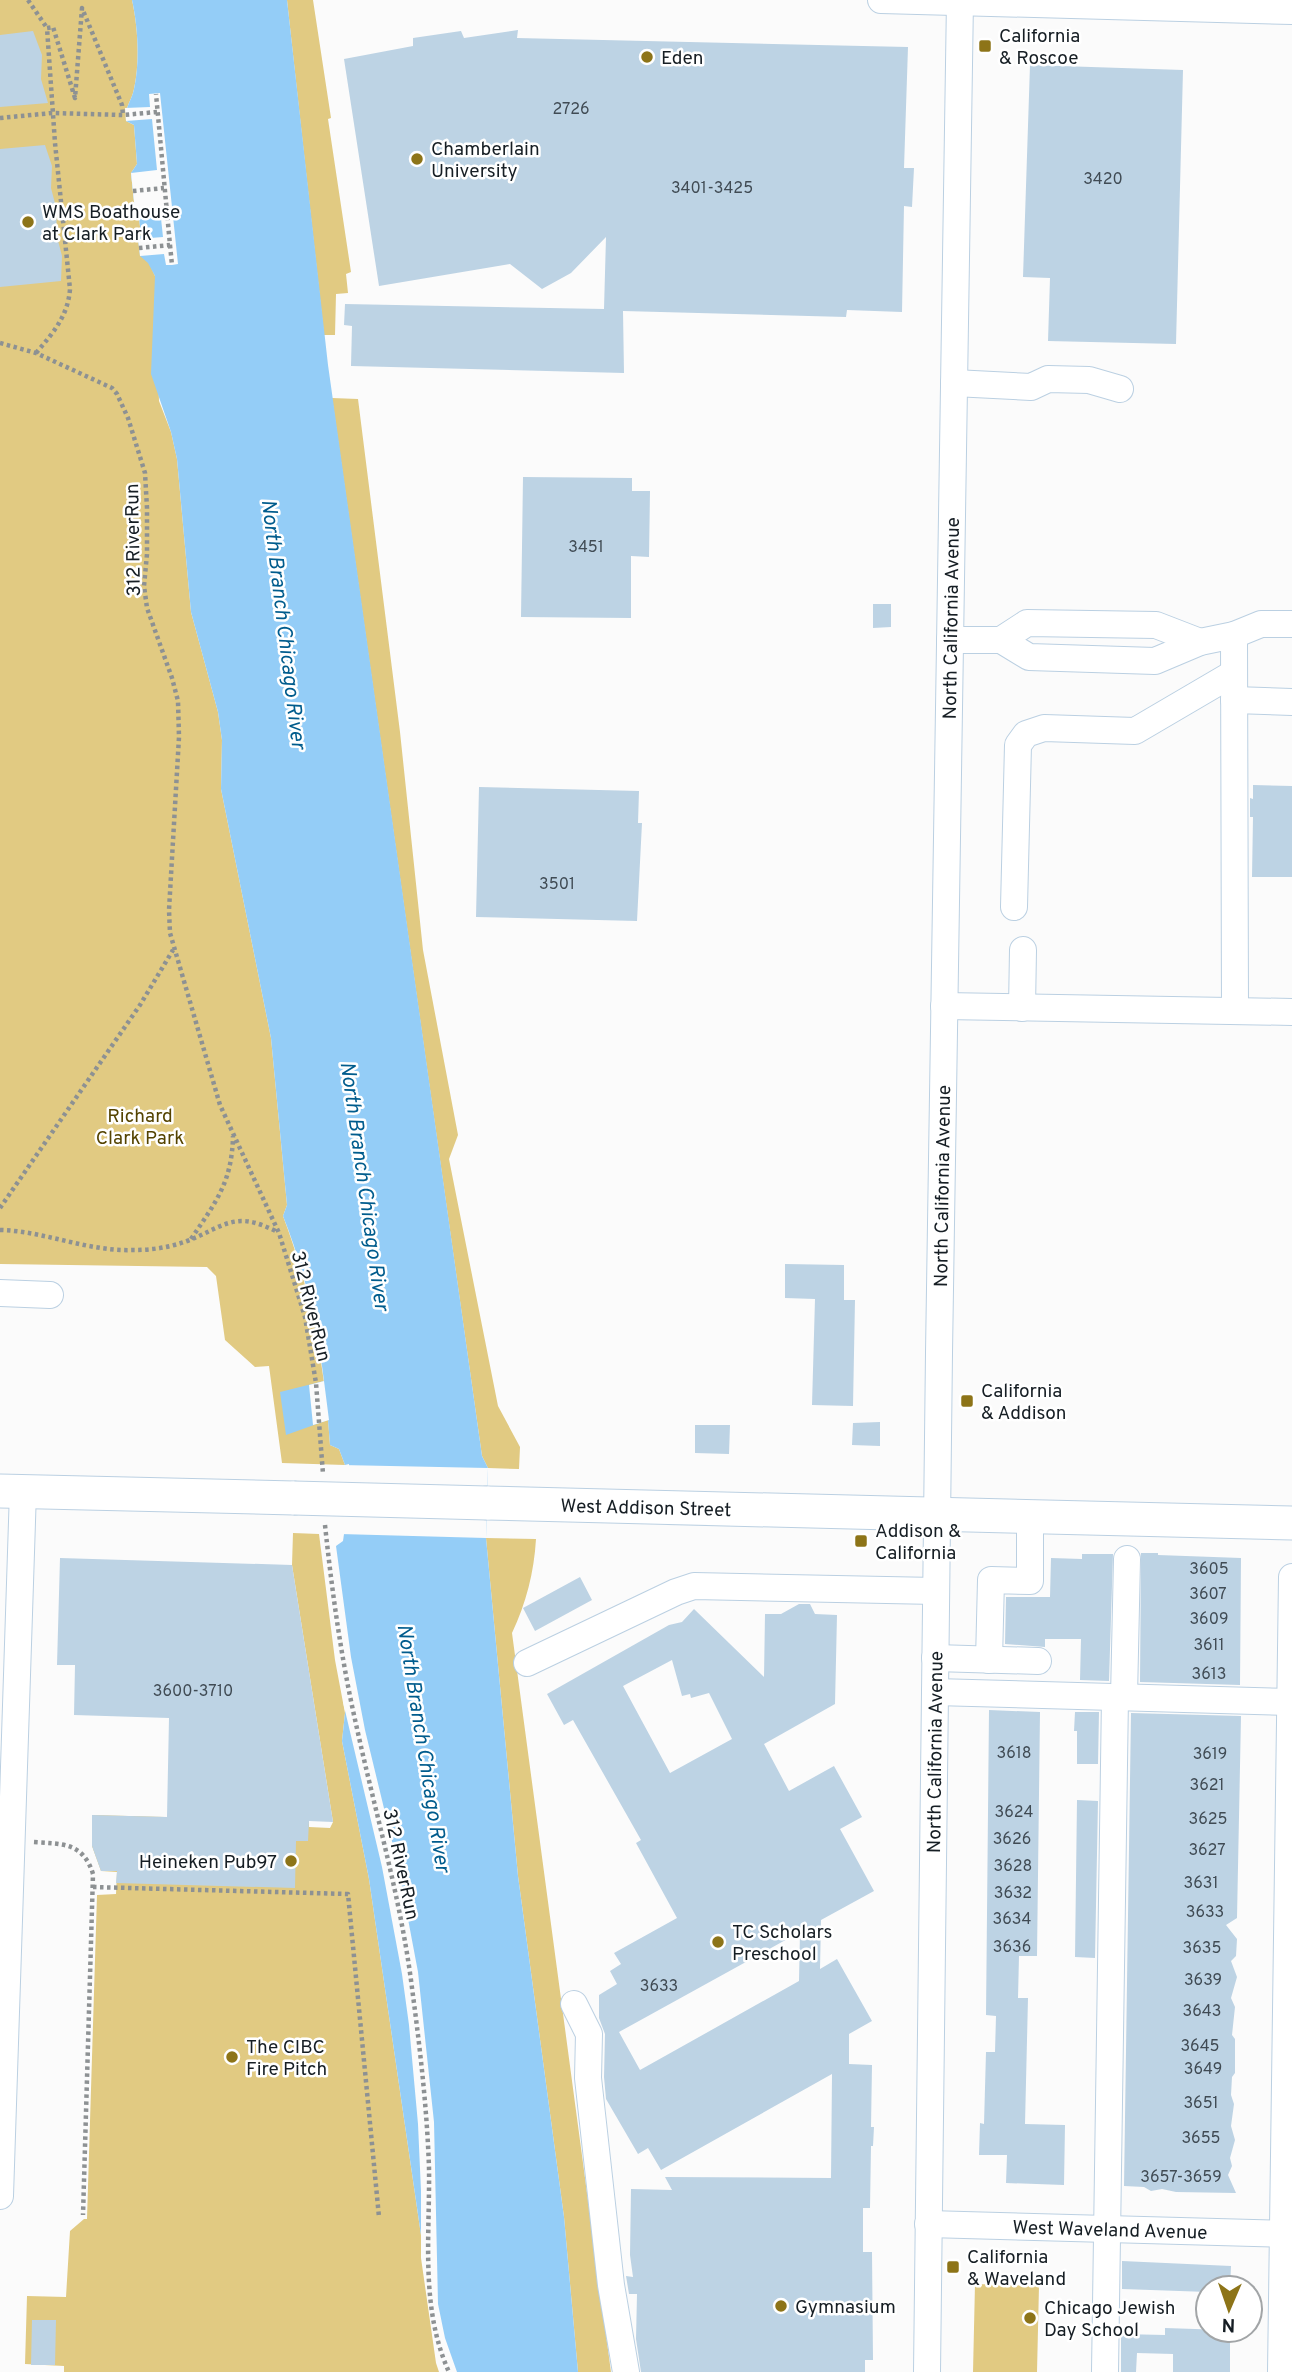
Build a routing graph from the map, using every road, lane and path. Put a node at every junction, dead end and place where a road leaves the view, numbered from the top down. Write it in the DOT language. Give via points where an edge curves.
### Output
graph roads {
  1 [pos="28,0"];
  2 [pos="881,0"];
  3 [pos="960,1"];
  4 [pos="1135,4"];
  5 [pos="1292,11"];
  6 [pos="47,28"];
  7 [pos="156,94"];
  8 [pos="157,112"];
  9 [pos="52,113"];
  10 [pos="122,115"];
  11 [pos="0,118"];
  12 [pos="164,188"];
  13 [pos="133,191"];
  14 [pos="170,245"];
  15 [pos="139,248"];
  16 [pos="172,265"];
  17 [pos="0,343"];
  18 [pos="36,353"];
  19 [pos="954,383"];
  20 [pos="1031,387"];
  21 [pos="1292,624"];
  22 [pos="1234,635"];
  23 [pos="950,640"];
  24 [pos="1001,640"];
  25 [pos="1200,642"];
  26 [pos="1234,673"];
  27 [pos="1234,700"];
  28 [pos="1292,702"];
  29 [pos="1014,907"];
  30 [pos="173,950"];
  31 [pos="1023,950"];
  32 [pos="944,1006"];
  33 [pos="1022,1008"];
  34 [pos="1235,1011"];
  35 [pos="1292,1012"];
  36 [pos="233,1135"];
  37 [pos="0,1208"];
  38 [pos="0,1230"];
  39 [pos="279,1233"];
  40 [pos="191,1240"];
  41 [pos="0,1293"];
  42 [pos="50,1295"];
  43 [pos="323,1478"];
  44 [pos="11,1491"];
  45 [pos="937,1514"];
  46 [pos="1030,1516"];
  47 [pos="324,1518"];
  48 [pos="1292,1523"];
  49 [pos="1127,1559"];
  50 [pos="1292,1577"];
  51 [pos="936,1591"];
  52 [pos="935,1658"];
  53 [pos="989,1660"];
  54 [pos="1038,1661"];
  55 [pos="527,1663"];
  56 [pos="935,1692"];
  57 [pos="1119,1697"];
  58 [pos="1291,1702"];
  59 [pos="32,1842"];
  60 [pos="93,1887"];
  61 [pos="574,2004"];
  62 [pos="0,2196"];
  63 [pos="83,2215"];
  64 [pos="379,2217"];
  65 [pos="928,2224"];
  66 [pos="1106,2229"];
  67 [pos="1287,2234"];
  68 [pos="449,2372"];
  69 [pos="626,2372"];
  70 [pos="927,2372"];
  71 [pos="1105,2372"];
  72 [pos="1281,2372"];
  1 -- 6 [label="path"];
  2 -- 3 [label="street"];
  3 -- 4 [label="street"];
  3 -- 19 [label="street, North California Avenue"];
  4 -- 5 [label="street"];
  6 -- 9 [label="path"];
  6 -- 10 [label="path" via="53,27 75,98 82,8 122,104"];
  7 -- 8 [label="path"];
  8 -- 10 [label="path"];
  8 -- 12 [label="path"];
  9 -- 10 [label="path"];
  9 -- 11 [label="path"];
  9 -- 18 [label="path" via="69,305 61,323"];
  12 -- 13 [label="path"];
  12 -- 14 [label="path"];
  14 -- 15 [label="path"];
  14 -- 16 [label="path"];
  17 -- 18 [label="path, 312 RiverRun"];
  18 -- 30 [label="path, 312 RiverRun" via="112,387 128,418 145,473 147,608 178,701 180,737 169,910"];
  19 -- 20 [label="street"];
  19 -- 23 [label="street, North California Avenue"];
  21 -- 22 [label="street" via="1261,624"];
  22 -- 25 [label="street"];
  22 -- 26 [label="street"];
  23 -- 24 [label="street"];
  23 -- 32 [label="street, North California Avenue"];
  24 -- 25 [label="street" via="1027,623 1156,625"];
  24 -- 25 [label="street" via="1029,657 1155,661"];
  26 -- 27 [label="street"];
  26 -- 29 [label="street" via="1135,731 1044,728 1026,734 1017,745"];
  27 -- 28 [label="street"];
  27 -- 34 [label="street"];
  30 -- 36 [label="path, 312 RiverRun"];
  30 -- 37 [label="path"];
  31 -- 33 [label="street"];
  32 -- 33 [label="street"];
  32 -- 45 [label="street, North California Avenue"];
  33 -- 34 [label="street"];
  34 -- 35 [label="street"];
  36 -- 39 [label="path, 312 RiverRun"];
  36 -- 40 [label="path" via="227,1179"];
  38 -- 40 [label="path" via="132,1250"];
  39 -- 40 [label="path" via="243,1221"];
  39 -- 43 [label="path, 312 RiverRun" via="305,1317 316,1383"];
  41 -- 42 [label="street"];
  44 -- 45 [label="main road, West Addison Street, bridge"];
  44 -- 62 [label="street"];
  45 -- 46 [label="main road, West Addison Street"];
  45 -- 51 [label="street, North California Avenue"];
  46 -- 48 [label="main road, West Addison Street"];
  46 -- 53 [label="street" via="1030,1581 991,1580"];
  47 -- 68 [label="path, 312 RiverRun" via="343,1658 412,1984 429,2164 431,2309"];
  49 -- 57 [label="street"];
  50 -- 58 [label="street"];
  51 -- 52 [label="street, North California Avenue"];
  51 -- 55 [label="street" via="694,1586"];
  52 -- 53 [label="street"];
  52 -- 56 [label="street, North California Avenue"];
  53 -- 54 [label="street"];
  56 -- 57 [label="street"];
  56 -- 65 [label="street, North California Avenue"];
  57 -- 58 [label="street"];
  57 -- 66 [label="street"];
  58 -- 67 [label="street"];
  59 -- 60 [label="path" via="64,1844 85,1855"];
  60 -- 63 [label="path"];
  60 -- 64 [label="path" via="348,1894"];
  61 -- 69 [label="street" via="589,2034 588,2078 611,2285"];
  65 -- 66 [label="street, West Waveland Avenue"];
  65 -- 70 [label="street, North California Avenue"];
  66 -- 67 [label="street, West Waveland Avenue"];
  66 -- 71 [label="street"];
  67 -- 72 [label="street"];
}
